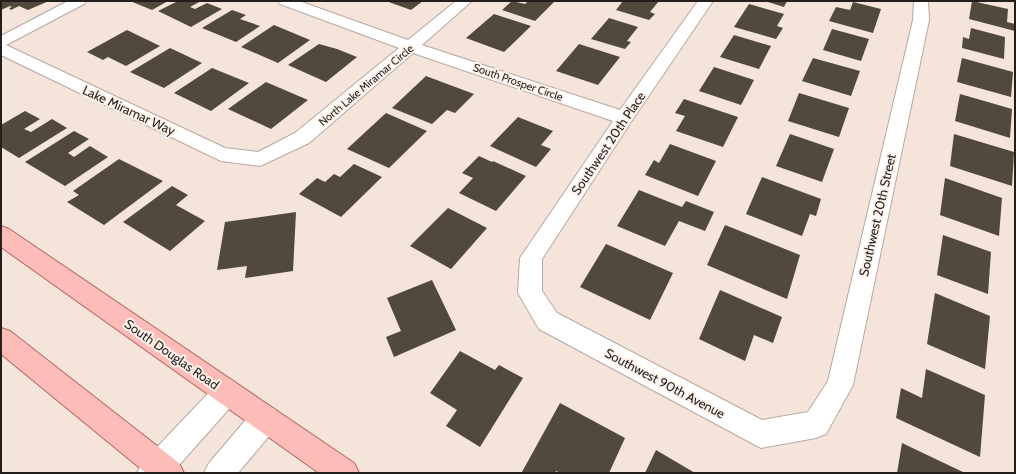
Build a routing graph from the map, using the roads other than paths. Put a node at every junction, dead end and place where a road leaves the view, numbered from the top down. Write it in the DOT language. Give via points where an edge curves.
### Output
graph roads {
  1 [pos="79,1"];
  2 [pos="285,1"];
  3 [pos="465,1"];
  4 [pos="706,1"];
  5 [pos="921,1"];
  6 [pos="1,42"];
  7 [pos="411,48"];
  8 [pos="1,49"];
  9 [pos="624,118"];
  10 [pos="260,159"];
  11 [pos="1,235"];
  12 [pos="530,293"];
  13 [pos="1,338"];
  14 [pos="227,392"];
  15 [pos="265,419"];
  16 [pos="816,424"];
  17 [pos="160,470"];
  18 [pos="219,473"];
  19 [pos="344,473"];
  1 -- 6 [label="street"];
  2 -- 7 [label="street, South Prosper Circle"];
  3 -- 7 [label="street, North Lake Miramar Circle"];
  4 -- 9 [label="street, Southwest 20th Place"];
  5 -- 16 [label="street, Southwest 20th Street" via="921,20 840,386"];
  7 -- 9 [label="street, South Prosper Circle"];
  7 -- 10 [label="street, North Lake Miramar Circle" via="302,138"];
  8 -- 10 [label="street, Lake Miramar Way" via="221,154"];
  9 -- 12 [label="street, Southwest 20th Place" via="531,258"];
  11 -- 14 [label="main road, South Douglas Road"];
  12 -- 16 [label="street, Southwest 90th Avenue" via="548,321 761,434"];
  13 -- 17 [label="main road"];
  14 -- 15 [label="main road, South Douglas Road"];
  14 -- 17 [label="street"];
  15 -- 18 [label="street"];
  15 -- 19 [label="main road, South Douglas Road"];
}
